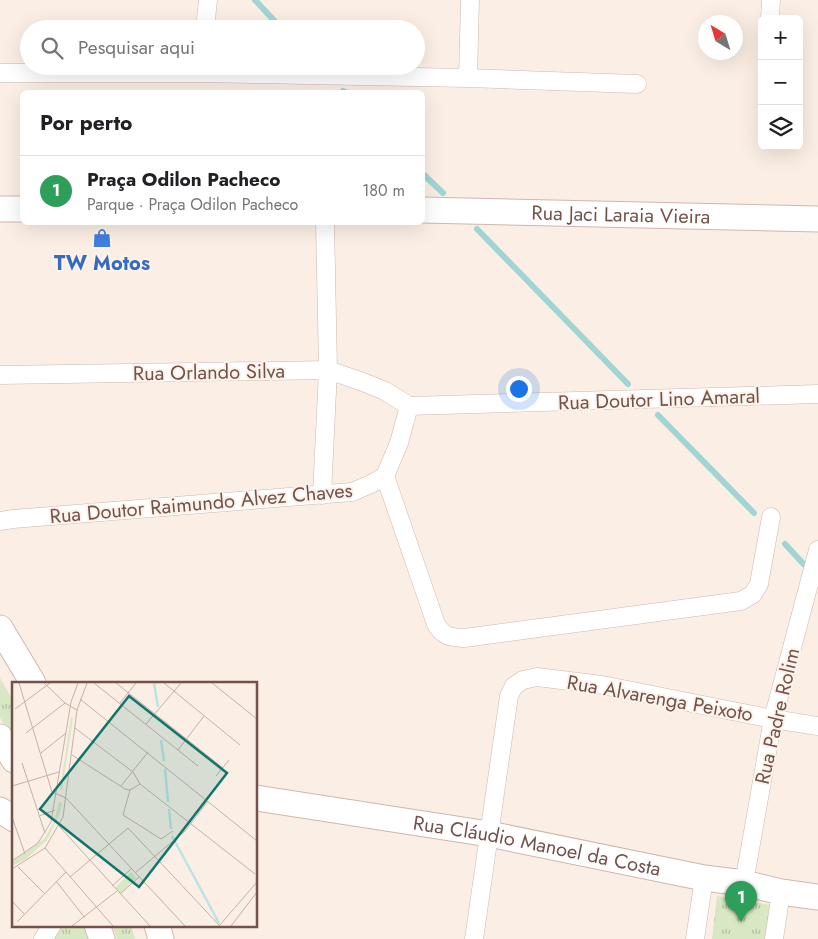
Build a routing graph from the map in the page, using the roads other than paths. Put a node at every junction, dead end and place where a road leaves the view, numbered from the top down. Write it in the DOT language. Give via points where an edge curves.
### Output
graph roads {
  1 [pos="208,0"];
  2 [pos="470,0"];
  3 [pos="771,0"];
  4 [pos="770,15"];
  5 [pos="206,20"];
  6 [pos="0,73"];
  7 [pos="20,73"];
  8 [pos="368,75"];
  9 [pos="468,78"];
  10 [pos="637,84"];
  11 [pos="0,209"];
  12 [pos="20,209"];
  13 [pos="425,210"];
  14 [pos="818,219"];
  15 [pos="325,225"];
  16 [pos="328,370"];
  17 [pos="0,375"];
  18 [pos="818,394"];
  19 [pos="409,406"];
  20 [pos="385,476"];
  21 [pos="322,495"];
  22 [pos="771,517"];
  23 [pos="0,522"];
  24 [pos="818,550"];
  25 [pos="0,628"];
  26 [pos="32,682"];
  27 [pos="772,719"];
  28 [pos="818,726"];
  29 [pos="0,737"];
  30 [pos="12,757"];
  31 [pos="258,798"];
  32 [pos="0,810"];
  33 [pos="12,818"];
  34 [pos="489,834"];
  35 [pos="704,878"];
  36 [pos="744,883"];
  37 [pos="781,892"];
  38 [pos="818,897"];
  39 [pos="51,926"];
  40 [pos="97,926"];
  41 [pos="157,926"];
  42 [pos="43,939"];
  43 [pos="102,939"];
  44 [pos="161,939"];
  45 [pos="474,939"];
  46 [pos="695,939"];
  47 [pos="774,939"];
  1 -- 5 [label="street"];
  2 -- 9 [label="street"];
  3 -- 4 [label="street"];
  6 -- 7 [label="street"];
  8 -- 9 [label="street"];
  9 -- 10 [label="street"];
  11 -- 12 [label="street"];
  13 -- 14 [label="street, Rua Jaci Laraia Vieira"];
  15 -- 16 [label="street"];
  16 -- 17 [label="street, Rua Orlando Silva"];
  16 -- 19 [label="street, Rua Orlando Silva" via="363,382"];
  16 -- 21 [label="street"];
  18 -- 19 [label="street, Rua Doutor Lino Amaral"];
  19 -- 20 [label="street" via="400,443"];
  20 -- 21 [label="street, Rua Doutor Raimundo Alvez Chaves" via="352,492"];
  20 -- 22 [label="street" via="436,624 449,637 464,638 741,601 753,594 759,584"];
  21 -- 23 [label="street, Rua Doutor Raimundo Alvez Chaves"];
  24 -- 27 [label="street, Rua Padre Rolim"];
  25 -- 26 [label="street"];
  27 -- 28 [label="street, Rua Alvarenga Peixoto"];
  27 -- 34 [label="street, Rua Alvarenga Peixoto" via="602,685 537,677 523,680 514,686 509,696"];
  27 -- 36 [label="street, Rua Padre Rolim"];
  29 -- 30 [label="street"];
  31 -- 34 [label="street, Rua Cláudio Manoel da Costa"];
  32 -- 33 [label="street"];
  34 -- 35 [label="street, Rua Cláudio Manoel da Costa"];
  34 -- 45 [label="street"];
  35 -- 36 [label="street, Rua Cláudio Manoel da Costa"];
  35 -- 46 [label="street"];
  36 -- 37 [label="street, Rua Cláudio Manoel da Costa"];
  37 -- 38 [label="street, Rua Cláudio Manoel da Costa"];
  37 -- 47 [label="street"];
  39 -- 42 [label="street"];
  40 -- 43 [label="street"];
  41 -- 44 [label="street"];
}
